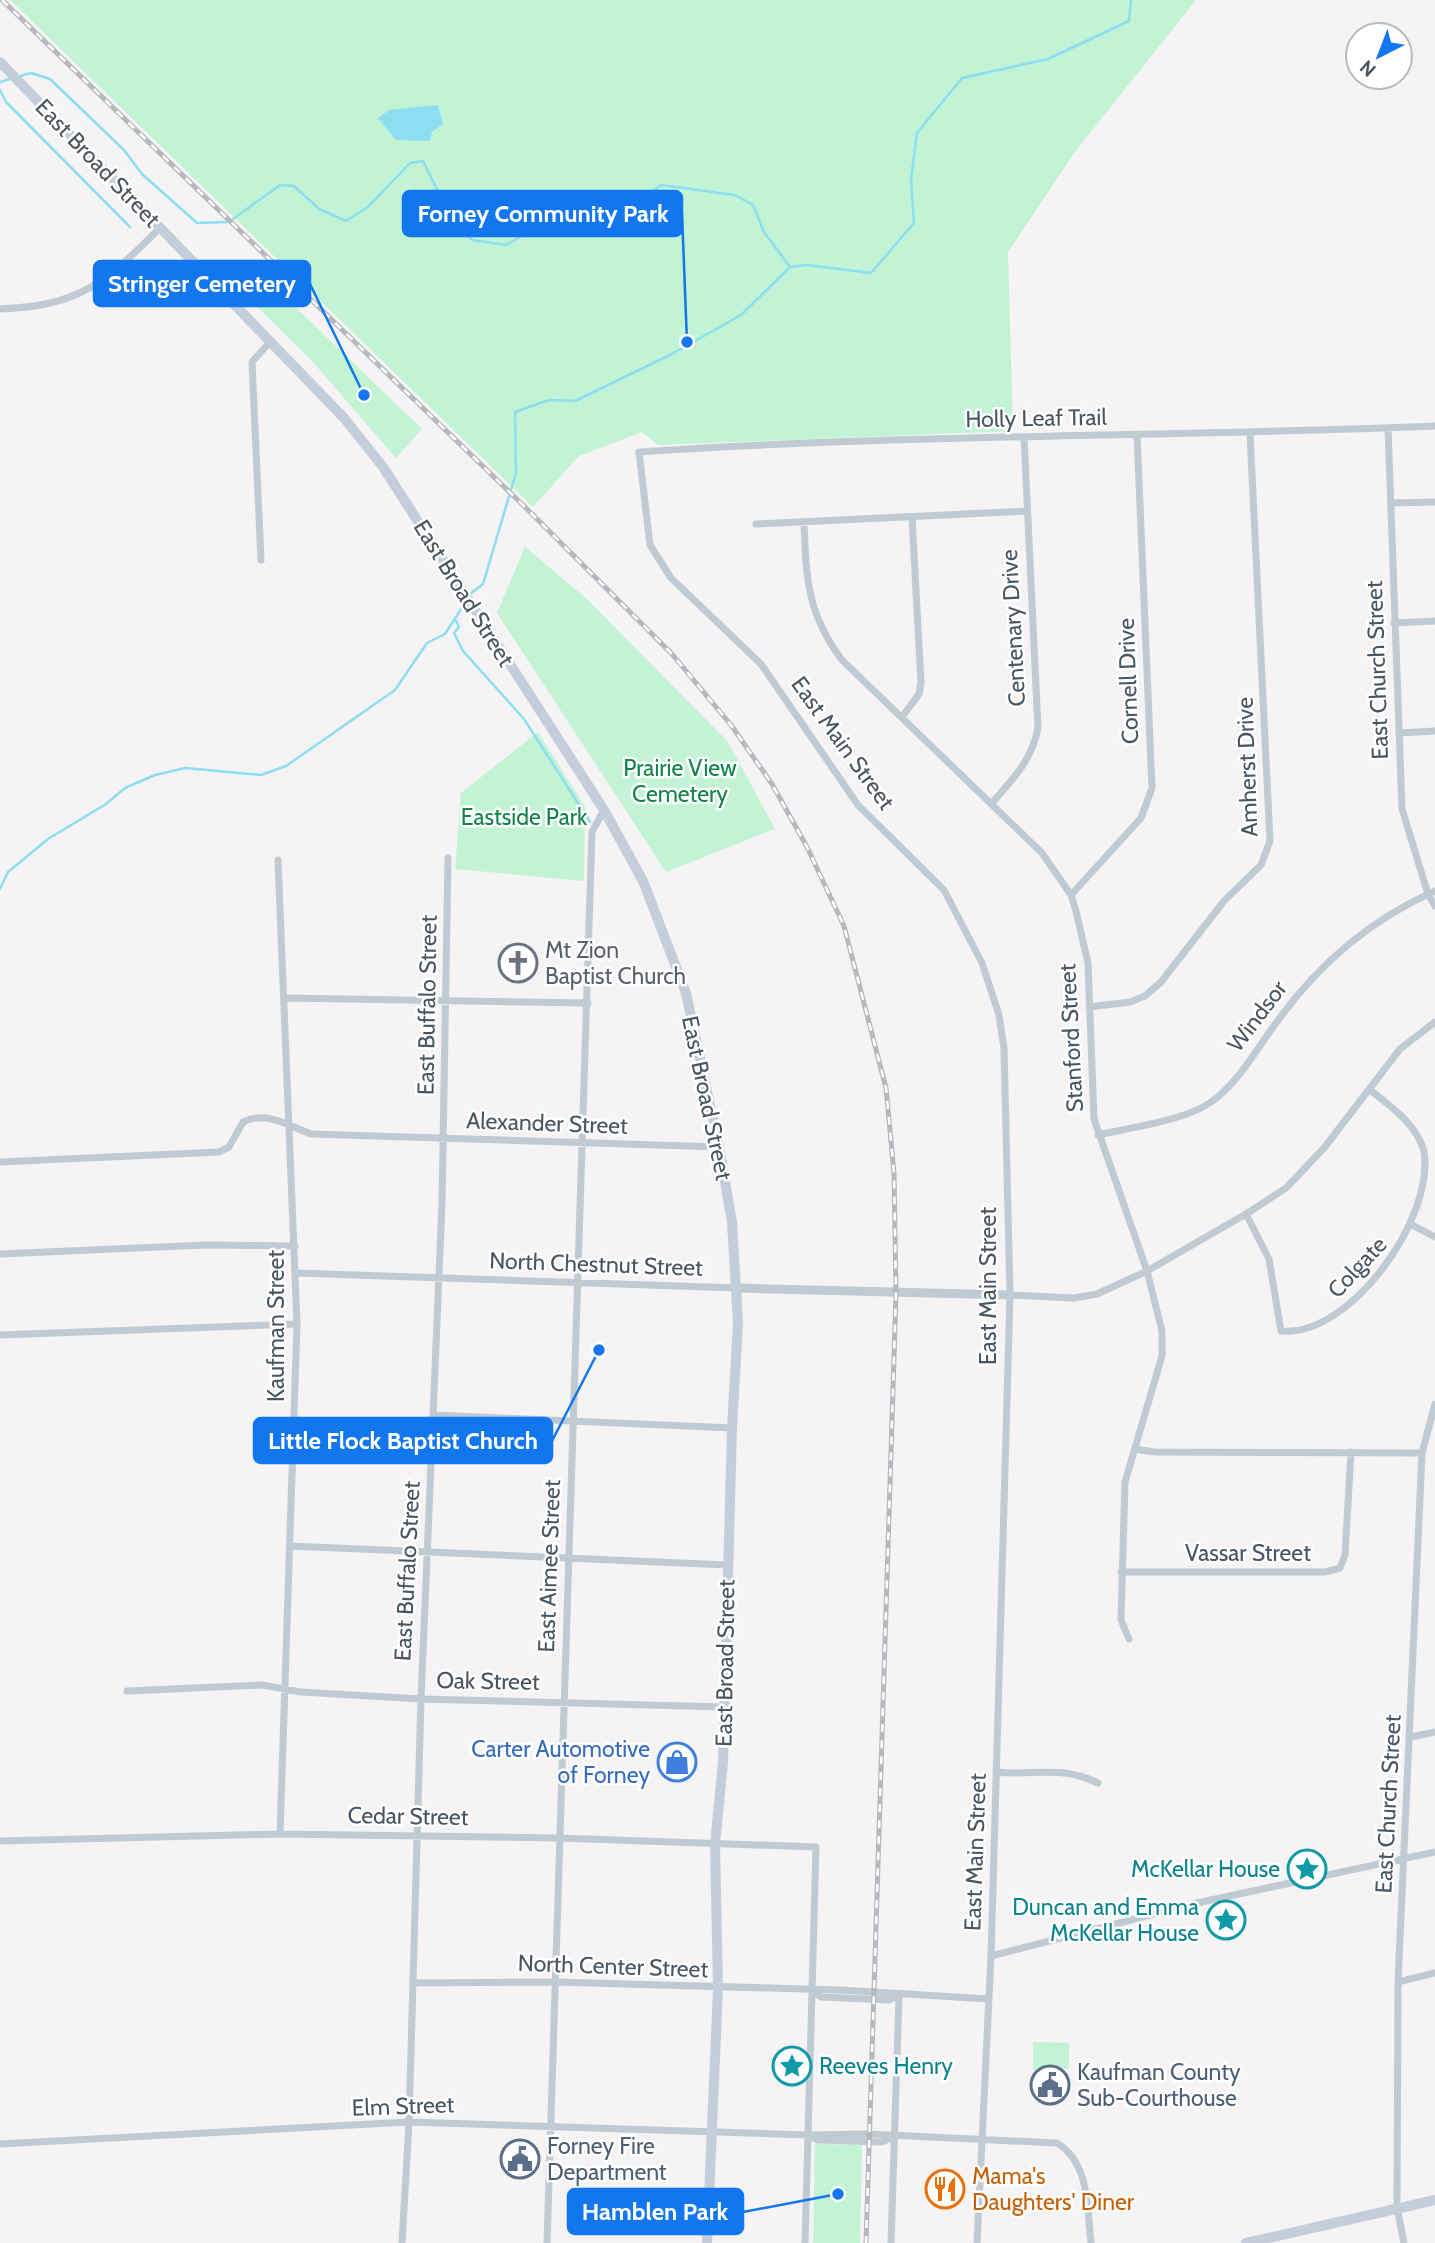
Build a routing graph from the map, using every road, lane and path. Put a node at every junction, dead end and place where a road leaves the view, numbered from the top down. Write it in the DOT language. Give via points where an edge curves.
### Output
graph roads {
  1 [pos="3,65"];
  2 [pos="160,228"];
  3 [pos="0,309"];
  4 [pos="270,342"];
  5 [pos="1435,426"];
  6 [pos="1388,428"];
  7 [pos="1250,434"];
  8 [pos="1137,435"];
  9 [pos="1024,436"];
  10 [pos="639,452"];
  11 [pos="1435,502"];
  12 [pos="1391,503"];
  13 [pos="1027,512"];
  14 [pos="912,517"];
  15 [pos="804,522"];
  16 [pos="756,524"];
  17 [pos="261,560"];
  18 [pos="1435,621"];
  19 [pos="1394,623"];
  20 [pos="902,717"];
  21 [pos="1435,731"];
  22 [pos="1399,733"];
  23 [pos="992,803"];
  24 [pos="604,810"];
  25 [pos="448,858"];
  26 [pos="278,860"];
  27 [pos="1432,892"];
  28 [pos="1071,895"];
  29 [pos="1435,906"];
  30 [pos="285,998"];
  31 [pos="446,1000"];
  32 [pos="588,1003"];
  33 [pos="1089,1007"];
  34 [pos="1435,1022"];
  35 [pos="1369,1089"];
  36 [pos="291,1127"];
  37 [pos="1098,1135"];
  38 [pos="444,1139"];
  39 [pos="584,1143"];
  40 [pos="719,1147"];
  41 [pos="0,1162"];
  42 [pos="1246,1214"];
  43 [pos="1414,1226"];
  44 [pos="1435,1237"];
  45 [pos="295,1246"];
  46 [pos="0,1254"];
  47 [pos="1147,1271"];
  48 [pos="296,1273"];
  49 [pos="439,1277"];
  50 [pos="580,1283"];
  51 [pos="737,1288"];
  52 [pos="1010,1295"];
  53 [pos="297,1324"];
  54 [pos="0,1335"];
  55 [pos="1435,1404"];
  56 [pos="434,1415"];
  57 [pos="574,1423"];
  58 [pos="732,1428"];
  59 [pos="1135,1449"];
  60 [pos="1352,1452"];
  61 [pos="1422,1453"];
  62 [pos="290,1546"];
  63 [pos="427,1554"];
  64 [pos="569,1556"];
  65 [pos="728,1565"];
  66 [pos="1121,1572"];
  67 [pos="1129,1639"];
  68 [pos="285,1690"];
  69 [pos="127,1691"];
  70 [pos="421,1699"];
  71 [pos="563,1702"];
  72 [pos="723,1707"];
  73 [pos="1435,1732"];
  74 [pos="1411,1737"];
  75 [pos="996,1772"];
  76 [pos="1097,1783"];
  77 [pos="280,1834"];
  78 [pos="419,1835"];
  79 [pos="559,1838"];
  80 [pos="0,1841"];
  81 [pos="715,1845"];
  82 [pos="1435,1852"];
  83 [pos="1404,1859"];
  84 [pos="991,1956"];
  85 [pos="1435,1973"];
  86 [pos="554,1982"];
  87 [pos="1398,1982"];
  88 [pos="413,1983"];
  89 [pos="718,1989"];
  90 [pos="812,1991"];
  91 [pos="899,1996"];
  92 [pos="989,1999"];
  93 [pos="409,2122"];
  94 [pos="550,2125"];
  95 [pos="711,2132"];
  96 [pos="807,2135"];
  97 [pos="893,2137"];
  98 [pos="984,2141"];
  99 [pos="0,2144"];
  100 [pos="1435,2200"];
  101 [pos="1397,2207"];
  102 [pos="402,2243"];
  103 [pos="547,2243"];
  104 [pos="707,2243"];
  105 [pos="805,2243"];
  106 [pos="891,2243"];
  107 [pos="977,2243"];
  108 [pos="1091,2243"];
  109 [pos="1250,2243"];
  110 [pos="1404,2243"];
  1 -- 2 [label="main road, East Broad Street"];
  2 -- 3 [label="street" via="114,274 67,300"];
  2 -- 4 [label="main road, East Broad Street"];
  4 -- 17 [label="street" via="252,362"];
  4 -- 24 [label="main road, East Broad Street" via="344,418 383,467"];
  5 -- 6 [label="street, Holly Leaf Trail"];
  6 -- 7 [label="street, Holly Leaf Trail"];
  6 -- 12 [label="street, East Church Street"];
  7 -- 8 [label="street, Holly Leaf Trail"];
  7 -- 33 [label="street, Amherst Drive" via="1268,854 1146,996"];
  8 -- 9 [label="street, Holly Leaf Trail"];
  8 -- 28 [label="street, Cornell Drive" via="1152,788 1141,818"];
  9 -- 10 [label="street, Holly Leaf Trail"];
  9 -- 13 [label="street, Centenary Drive"];
  10 -- 52 [label="street, East Main Street" via="650,545 671,578 761,664 858,805 944,890 982,962 1004,1048"];
  11 -- 12 [label="street"];
  12 -- 19 [label="street, East Church Street"];
  13 -- 14 [label="street"];
  13 -- 23 [label="street, Centenary Drive" via="1038,728 1034,749"];
  14 -- 15 [label="street"];
  14 -- 20 [label="street" via="921,683 919,694"];
  15 -- 16 [label="street"];
  15 -- 20 [label="street, Stanford Street" via="810,600 819,625 842,660"];
  18 -- 19 [label="street"];
  19 -- 22 [label="street, East Church Street"];
  20 -- 23 [label="street, Stanford Street"];
  21 -- 22 [label="street"];
  22 -- 27 [label="street, East Church Street" via="1402,809"];
  23 -- 28 [label="street, Stanford Street" via="1042,853"];
  24 -- 32 [label="street, East Aimee Street" via="592,832"];
  24 -- 40 [label="main road, East Broad Street" via="643,881 685,993"];
  25 -- 31 [label="street, East Buffalo Street"];
  26 -- 30 [label="street, Kaufman Street"];
  27 -- 29 [label="street, East Church Street"];
  27 -- 37 [label="street, Windsor" via="1332,957 1214,1100 1188,1113"];
  28 -- 33 [label="street, Stanford Street" via="1088,963"];
  30 -- 31 [label="street"];
  30 -- 36 [label="street, Kaufman Street"];
  31 -- 32 [label="street"];
  31 -- 38 [label="street, East Buffalo Street"];
  32 -- 39 [label="street, East Aimee Street"];
  33 -- 37 [label="street, Stanford Street"];
  34 -- 35 [label="street" via="1400,1049"];
  35 -- 42 [label="street" via="1286,1188"];
  35 -- 43 [label="street, Colgate" via="1410,1122 1424,1152 1426,1180"];
  36 -- 38 [label="street, Alexander Street" via="311,1134"];
  36 -- 41 [label="street, Alexander Street" via="278,1119 250,1119 243,1122 229,1147 205,1154"];
  36 -- 45 [label="street, Kaufman Street"];
  37 -- 47 [label="street, Stanford Street"];
  38 -- 39 [label="street, Alexander Street"];
  38 -- 49 [label="street, East Buffalo Street"];
  39 -- 40 [label="street, Alexander Street"];
  39 -- 50 [label="street, East Aimee Street"];
  40 -- 51 [label="main road, East Broad Street"];
  42 -- 43 [label="street, Colgate" via="1269,1259 1280,1331 1299,1333 1340,1315 1398,1254"];
  42 -- 47 [label="street"];
  43 -- 44 [label="street"];
  45 -- 46 [label="street"];
  45 -- 48 [label="street, Kaufman Street"];
  47 -- 52 [label="street" via="1097,1294 1074,1298"];
  47 -- 59 [label="street, Stanford Street" via="1159,1310 1162,1356"];
  48 -- 49 [label="street, North Chestnut Street"];
  48 -- 53 [label="street, Kaufman Street"];
  49 -- 50 [label="street, North Chestnut Street"];
  49 -- 56 [label="street, East Buffalo Street"];
  50 -- 51 [label="street, North Chestnut Street"];
  50 -- 57 [label="street, East Aimee Street"];
  51 -- 52 [label="street, North Chestnut Street"];
  51 -- 58 [label="main road, East Broad Street"];
  52 -- 75 [label="street, East Main Street"];
  53 -- 54 [label="street"];
  53 -- 62 [label="street, Kaufman Street"];
  55 -- 61 [label="street, East Church Street"];
  56 -- 57 [label="street"];
  56 -- 63 [label="street, East Buffalo Street"];
  57 -- 58 [label="street"];
  57 -- 64 [label="street, East Aimee Street"];
  58 -- 65 [label="main road, East Broad Street"];
  59 -- 60 [label="street"];
  59 -- 66 [label="street, Stanford Street" via="1125,1482"];
  60 -- 61 [label="street"];
  60 -- 66 [label="street, Vassar Street" via="1345,1555 1340,1568 1325,1572"];
  61 -- 74 [label="street, East Church Street"];
  62 -- 63 [label="street"];
  62 -- 68 [label="street, Kaufman Street"];
  63 -- 64 [label="street"];
  63 -- 70 [label="street, East Buffalo Street"];
  64 -- 65 [label="street"];
  64 -- 71 [label="street, East Aimee Street"];
  65 -- 72 [label="main road, East Broad Street"];
  66 -- 67 [label="street, Stanford Street" via="1121,1620"];
  68 -- 69 [label="street, Oak Street" via="262,1685"];
  68 -- 70 [label="street, Oak Street"];
  68 -- 77 [label="street, Kaufman Street"];
  70 -- 71 [label="street, Oak Street"];
  70 -- 78 [label="street, East Buffalo Street"];
  71 -- 72 [label="street, Oak Street"];
  71 -- 79 [label="street, East Aimee Street"];
  72 -- 81 [label="main road, East Broad Street"];
  73 -- 74 [label="street"];
  74 -- 83 [label="street, East Church Street"];
  75 -- 76 [label="street" via="1022,1775 1059,1770"];
  75 -- 84 [label="street, East Main Street"];
  77 -- 78 [label="street, Cedar Street"];
  77 -- 80 [label="street, Cedar Street"];
  78 -- 79 [label="street, Cedar Street"];
  78 -- 88 [label="street, East Buffalo Street"];
  79 -- 81 [label="street, Cedar Street"];
  79 -- 86 [label="street, East Aimee Street"];
  81 -- 89 [label="main road, East Broad Street"];
  81 -- 90 [label="street, Cedar Street" via="816,1847"];
  82 -- 83 [label="street"];
  83 -- 84 [label="street" via="1197,1903"];
  83 -- 87 [label="street, East Church Street"];
  84 -- 92 [label="street, East Main Street"];
  85 -- 87 [label="street"];
  86 -- 88 [label="street, North Center Street"];
  86 -- 89 [label="street, North Center Street"];
  86 -- 94 [label="street, East Aimee Street"];
  87 -- 101 [label="street, East Church Street"];
  88 -- 93 [label="street, East Buffalo Street"];
  89 -- 90 [label="street, North Center Street"];
  89 -- 95 [label="main road, East Broad Street"];
  90 -- 91 [label="street, North Center Street" via="821,1997"];
  90 -- 96 [label="street"];
  91 -- 92 [label="street, North Center Street"];
  91 -- 97 [label="street"];
  92 -- 98 [label="street, East Main Street"];
  93 -- 94 [label="street, Elm Street"];
  93 -- 99 [label="street, Elm Street"];
  93 -- 102 [label="street, East Buffalo Street"];
  94 -- 95 [label="street, Elm Street"];
  94 -- 103 [label="street, East Aimee Street"];
  95 -- 96 [label="street, Elm Street"];
  95 -- 104 [label="main road, East Broad Street"];
  96 -- 97 [label="street, Elm Street"];
  96 -- 105 [label="street"];
  97 -- 98 [label="street, Elm Street"];
  97 -- 106 [label="street"];
  98 -- 107 [label="street, East Main Street"];
  98 -- 108 [label="street, Elm Street" via="1057,2143 1067,2149 1083,2177"];
  100 -- 101 [label="main road"];
  101 -- 109 [label="main road"];
  101 -- 110 [label="street, East Church Street"];
}
